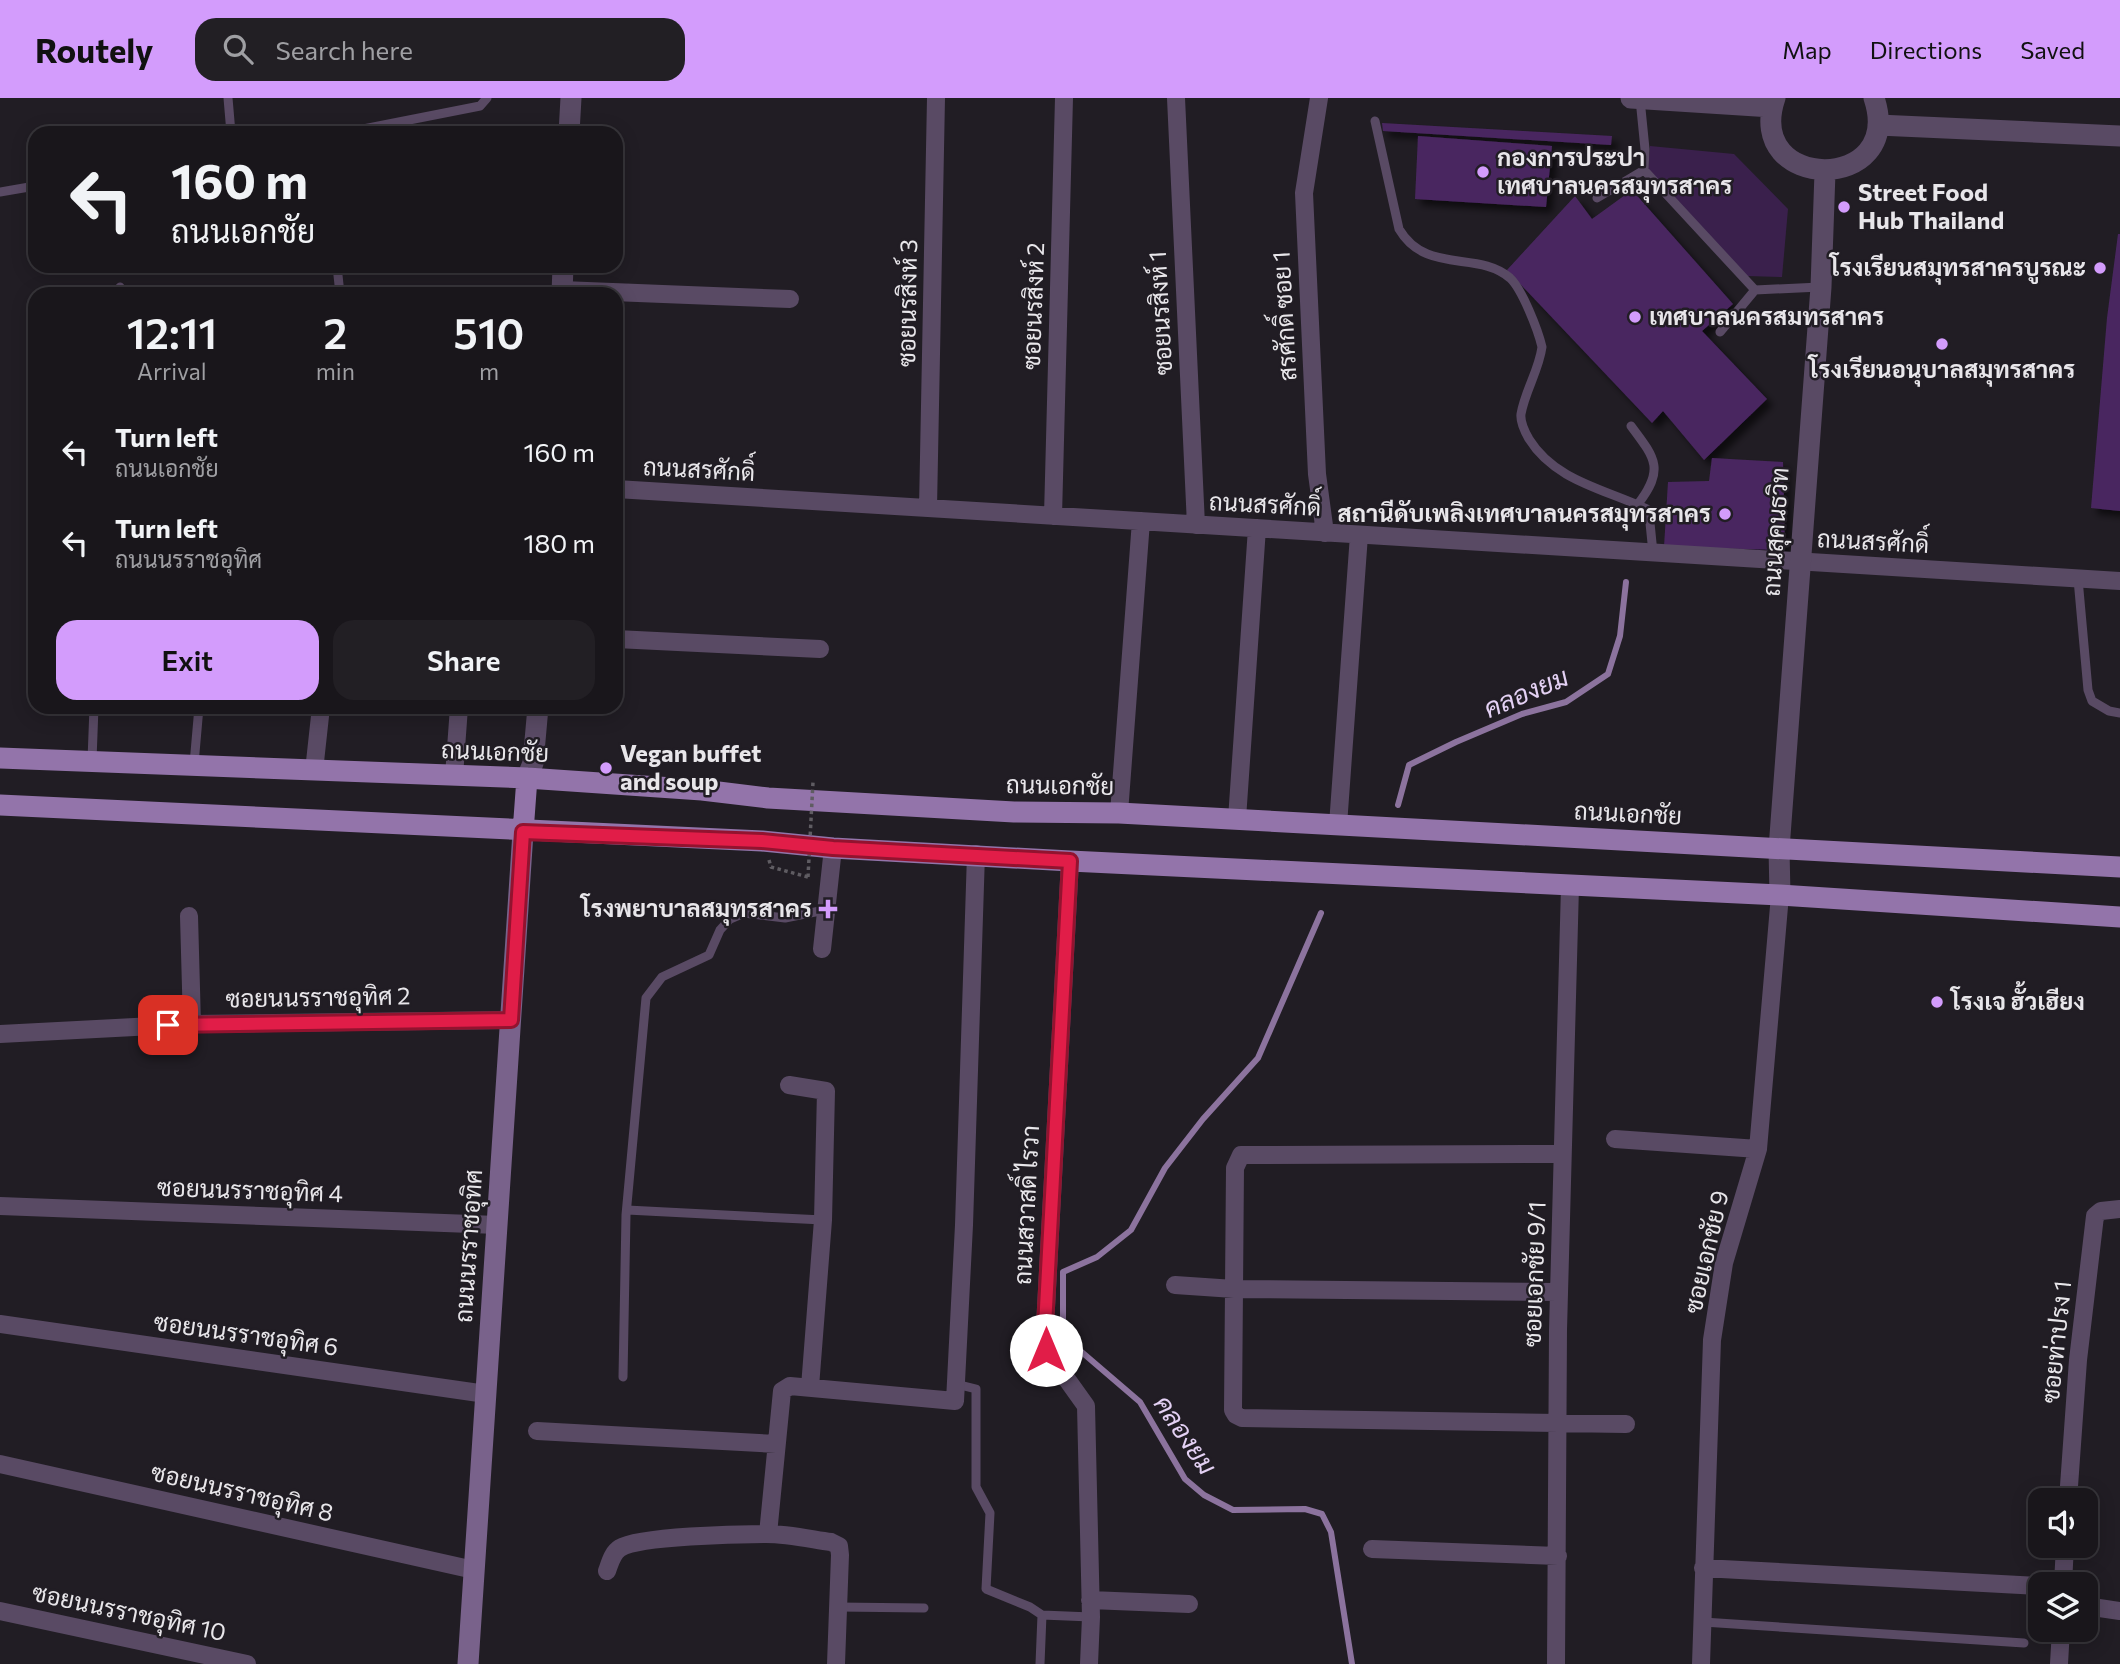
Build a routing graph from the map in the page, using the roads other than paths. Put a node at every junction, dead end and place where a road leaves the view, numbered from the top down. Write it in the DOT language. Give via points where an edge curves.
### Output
graph roads {
  1 [pos="228,98"];
  2 [pos="487,98"];
  3 [pos="571,98"];
  4 [pos="936,98"];
  5 [pos="1064,98"];
  6 [pos="1176,98"];
  7 [pos="1319,98"];
  8 [pos="1632,98"];
  9 [pos="1874,98"];
  10 [pos="1640,99"];
  11 [pos="1773,103"];
  12 [pos="1375,121"];
  13 [pos="1878,125"];
  14 [pos="230,126"];
  15 [pos="379,126"];
  16 [pos="569,126"];
  17 [pos="2120,136"];
  18 [pos="1644,170"];
  19 [pos="1825,172"];
  20 [pos="28,187"];
  21 [pos="0,192"];
  22 [pos="1597,198"];
  23 [pos="1821,287"];
  24 [pos="1755,290"];
  25 [pos="623,294"];
  26 [pos="790,299"];
  27 [pos="1720,332"];
  28 [pos="1632,426"];
  29 [pos="623,489"];
  30 [pos="1638,504"];
  31 [pos="928,509"];
  32 [pos="1053,516"];
  33 [pos="1141,522"];
  34 [pos="1196,525"];
  35 [pos="1257,528"];
  36 [pos="1325,533"];
  37 [pos="1359,535"];
  38 [pos="1653,553"];
  39 [pos="1800,562"];
  40 [pos="2078,579"];
  41 [pos="2120,581"];
  42 [pos="623,639"];
  43 [pos="820,649"];
  44 [pos="2120,713"];
  45 [pos="94,714"];
  46 [pos="199,714"];
  47 [pos="320,714"];
  48 [pos="458,714"];
  49 [pos="537,714"];
  50 [pos="0,758"];
  51 [pos="92,762"];
  52 [pos="193,766"];
  53 [pos="314,771"];
  54 [pos="454,776"];
  55 [pos="527,778"];
  56 [pos="0,805"];
  57 [pos="1119,813"];
  58 [pos="1237,819"];
  59 [pos="1338,825"];
  60 [pos="523,832"];
  61 [pos="833,848"];
  62 [pos="1779,849"];
  63 [pos="976,854"];
  64 [pos="1070,861"];
  65 [pos="2120,867"];
  66 [pos="1570,886"];
  67 [pos="1780,895"];
  68 [pos="825,910"];
  69 [pos="189,916"];
  70 [pos="2120,917"];
  71 [pos="822,949"];
  72 [pos="511,1020"];
  73 [pos="192,1024"];
  74 [pos="0,1034"];
  75 [pos="789,1085"];
  76 [pos="1615,1139"];
  77 [pos="1758,1149"];
  78 [pos="1562,1154"];
  79 [pos="0,1206"];
  80 [pos="2120,1209"];
  81 [pos="627,1210"];
  82 [pos="823,1220"];
  83 [pos="497,1225"];
  84 [pos="1175,1285"];
  85 [pos="1234,1289"];
  86 [pos="1559,1292"];
  87 [pos="0,1324"];
  88 [pos="623,1377"];
  89 [pos="956,1384"];
  90 [pos="810,1387"];
  91 [pos="486,1394"];
  92 [pos="1626,1424"];
  93 [pos="1556,1425"];
  94 [pos="537,1431"];
  95 [pos="776,1444"];
  96 [pos="0,1464"];
  97 [pos="2069,1488"];
  98 [pos="768,1534"];
  99 [pos="1372,1549"];
  100 [pos="1558,1556"];
  101 [pos="1703,1568"];
  102 [pos="474,1570"];
  103 [pos="607,1571"];
  104 [pos="2028,1585"];
  105 [pos="1189,1604"];
  106 [pos="838,1607"];
  107 [pos="925,1608"];
  108 [pos="1091,1608"];
  109 [pos="2098,1608"];
  110 [pos="0,1611"];
  111 [pos="2120,1611"];
  112 [pos="1042,1615"];
  113 [pos="1703,1622"];
  114 [pos="2061,1642"];
  115 [pos="2024,1643"];
  116 [pos="247,1664"];
  117 [pos="468,1664"];
  118 [pos="836,1664"];
  119 [pos="1040,1664"];
  120 [pos="1089,1664"];
  121 [pos="1556,1664"];
  122 [pos="1700,1664"];
  123 [pos="2059,1664"];
  1 -- 14 [label="lane"];
  2 -- 15 [label="lane" via="480,106"];
  3 -- 16 [label="street"];
  4 -- 31 [label="street, ซอยนรสิงห์ 3"];
  5 -- 32 [label="street, ซอยนรสิงห์ 2"];
  6 -- 34 [label="street, ซอยนรสิงห์ 1"];
  7 -- 36 [label="street, สรศักดิ์ ซอย 1" via="1304,193 1317,461"];
  8 -- 10 [label="street"];
  9 -- 13 [label="street"];
  10 -- 11 [label="street"];
  10 -- 18 [label="lane"];
  11 -- 19 [label="street" via="1771,123 1783,152 1795,163"];
  12 -- 30 [label="lane" via="1399,229 1407,243 1421,253 1499,271 1518,289 1542,347 1521,416 1539,455 1581,482"];
  13 -- 17 [label="street"];
  13 -- 19 [label="street" via="1874,140 1859,159"];
  18 -- 22 [label="lane"];
  18 -- 24 [label="lane"];
  19 -- 23 [label="street, ถนนสุคนธวิท"];
  20 -- 21 [label="lane"];
  23 -- 24 [label="lane"];
  23 -- 39 [label="street, ถนนสุคนธวิท"];
  24 -- 27 [label="lane"];
  25 -- 26 [label="street"];
  28 -- 30 [label="lane" via="1654,459 1650,489"];
  29 -- 31 [label="street, ถนนสรศักดิ์"];
  30 -- 38 [label="lane" via="1651,513"];
  31 -- 32 [label="street, ถนนสรศักดิ์"];
  32 -- 33 [label="street, ถนนสรศักดิ์"];
  33 -- 34 [label="street, ถนนสรศักดิ์"];
  33 -- 57 [label="street"];
  34 -- 35 [label="street, ถนนสรศักดิ์"];
  35 -- 36 [label="street, ถนนสรศักดิ์"];
  35 -- 58 [label="street"];
  36 -- 37 [label="street, ถนนสรศักดิ์"];
  37 -- 38 [label="street, ถนนสรศักดิ์"];
  37 -- 59 [label="street"];
  38 -- 39 [label="street, ถนนสรศักดิ์"];
  39 -- 40 [label="street, ถนนสรศักดิ์"];
  39 -- 62 [label="street, ถนนสุคนธวิท"];
  40 -- 41 [label="street, ถนนสรศักดิ์"];
  40 -- 44 [label="lane" via="2092,701"];
  42 -- 43 [label="street"];
  45 -- 51 [label="lane"];
  46 -- 52 [label="lane"];
  47 -- 53 [label="street"];
  48 -- 54 [label="street"];
  49 -- 55 [label="street" via="533,763"];
  50 -- 51 [label="main road, ถนนเอกชัย"];
  51 -- 52 [label="main road, ถนนเอกชัย"];
  52 -- 53 [label="main road, ถนนเอกชัย"];
  53 -- 54 [label="main road, ถนนเอกชัย"];
  54 -- 55 [label="main road, ถนนเอกชัย"];
  55 -- 57 [label="main road, ถนนเอกชัย" via="768,798"];
  55 -- 60 [label="main road"];
  56 -- 60 [label="main road"];
  57 -- 58 [label="main road, ถนนเอกชัย"];
  58 -- 59 [label="main road, ถนนเอกชัย"];
  59 -- 62 [label="main road, ถนนเอกชัย"];
  60 -- 61 [label="main road"];
  60 -- 72 [label="main road, ถนนนรราชอุทิศ"];
  61 -- 63 [label="main road"];
  61 -- 68 [label="street"];
  62 -- 65 [label="main road, ถนนเอกชัย"];
  62 -- 67 [label="street, ถนนสุคนธวิท"];
  63 -- 64 [label="main road"];
  63 -- 89 [label="street"];
  64 -- 66 [label="main road"];
  64 -- 108 [label="street, ถนนสวาสดิ์ ไรวา" via="1044,1345 1086,1406"];
  66 -- 67 [label="main road"];
  66 -- 78 [label="street, ซอยเอกชัย 9/1"];
  67 -- 70 [label="main road"];
  67 -- 77 [label="street, ซอยเอกชัย 9"];
  68 -- 71 [label="street"];
  68 -- 81 [label="lane" via="785,918 744,913 730,919 709,955 662,977 646,998"];
  69 -- 73 [label="street"];
  72 -- 73 [label="street, ซอยนนรราชอุทิศ 2"];
  72 -- 83 [label="main road, ถนนนรราชอุทิศ"];
  73 -- 74 [label="street, ซอยนนรราชอุทิศ 2"];
  75 -- 82 [label="street" via="826,1091"];
  76 -- 77 [label="street"];
  77 -- 101 [label="street, ซอยเอกชัย 9" via="1724,1263 1713,1340"];
  78 -- 85 [label="street" via="1241,1155 1235,1168"];
  78 -- 86 [label="street, ซอยเอกชัย 9/1"];
  79 -- 83 [label="street, ซอยนนรราชอุทิศ 4"];
  80 -- 97 [label="street, ซอยท่าปรง 1" via="2095,1216"];
  81 -- 82 [label="lane"];
  81 -- 88 [label="lane"];
  82 -- 90 [label="street"];
  83 -- 91 [label="main road, ถนนนรราชอุทิศ"];
  84 -- 85 [label="street"];
  85 -- 86 [label="street"];
  85 -- 93 [label="street" via="1233,1410 1242,1418"];
  86 -- 93 [label="street, ซอยเอกชัย 9/1"];
  87 -- 91 [label="street, ซอยนนรราชอุทิศ 6"];
  89 -- 90 [label="street" via="956,1401"];
  89 -- 112 [label="lane" via="976,1389 976,1487 990,1513 986,1589"];
  90 -- 95 [label="street" via="790,1386 782,1391"];
  91 -- 102 [label="main road, ถนนนรราชอุทิศ"];
  92 -- 93 [label="street"];
  93 -- 100 [label="street, ซอยเอกชัย 9/1"];
  94 -- 95 [label="street"];
  95 -- 98 [label="street"];
  96 -- 102 [label="street, ซอยนนรราชอุทิศ 8"];
  98 -- 103 [label="street" via="633,1543 612,1556"];
  98 -- 106 [label="street" via="839,1546"];
  99 -- 100 [label="street"];
  100 -- 121 [label="street, ซอยเอกชัย 9/1"];
  101 -- 104 [label="street"];
  101 -- 113 [label="street, ซอยเอกชัย 9"];
  102 -- 117 [label="main road, ถนนนรราชอุทิศ"];
  105 -- 108 [label="street"];
  106 -- 107 [label="lane"];
  106 -- 118 [label="street"];
  108 -- 112 [label="lane"];
  108 -- 120 [label="street, ถนนสวาสดิ์ ไรวา"];
  109 -- 111 [label="street"];
  110 -- 116 [label="street, ซอยนนรราชอุทิศ 10"];
  112 -- 119 [label="lane"];
  113 -- 115 [label="lane"];
  113 -- 122 [label="street, ซอยเอกชัย 9"];
  114 -- 123 [label="street"];
}
